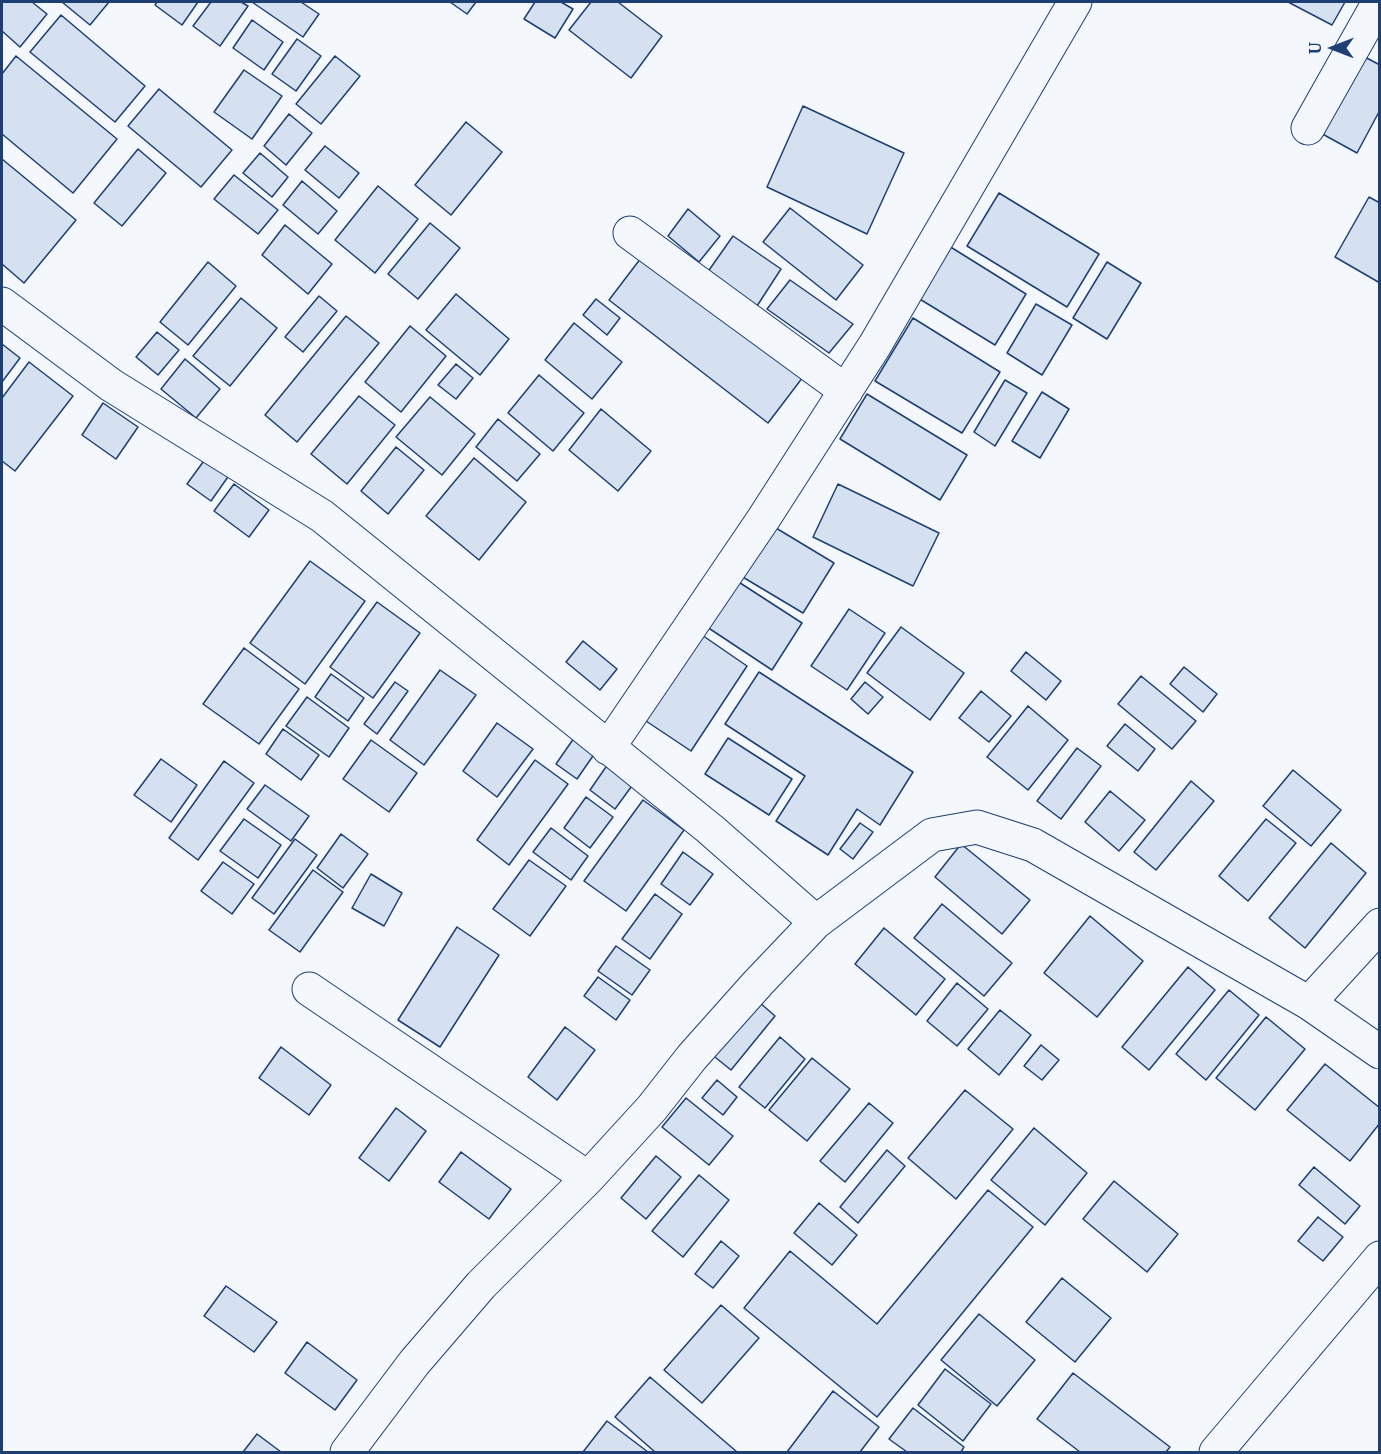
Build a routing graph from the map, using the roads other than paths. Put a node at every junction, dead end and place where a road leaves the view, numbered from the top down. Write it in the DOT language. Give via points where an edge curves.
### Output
graph roads {
  1 [pos="1075,2"];
  2 [pos="1379,2"];
  3 [pos="1308,129"];
  4 [pos="630,233"];
  5 [pos="2,304"];
  6 [pos="846,391"];
  7 [pos="608,748"];
  8 [pos="816,922"];
  9 [pos="1380,925"];
  10 [pos="309,989"];
  11 [pos="1309,1003"];
  12 [pos="1380,1052"];
  13 [pos="588,1178"];
  14 [pos="1380,1258"];
  15 [pos="347,1452"];
  16 [pos="1216,1452"];
  1 -- 6 [label="street"];
  2 -- 3 [label="street"];
  4 -- 6 [label="street"];
  5 -- 7 [label="street" via="111,385 322,516"];
  6 -- 7 [label="street"];
  7 -- 8 [label="street"];
  8 -- 11 [label="street" via="932,836 977,827 1033,846"];
  8 -- 13 [label="street"];
  9 -- 11 [label="street"];
  10 -- 13 [label="street"];
  11 -- 12 [label="street"];
  13 -- 15 [label="street" via="482,1285 414,1363"];
  14 -- 16 [label="street"];
}
